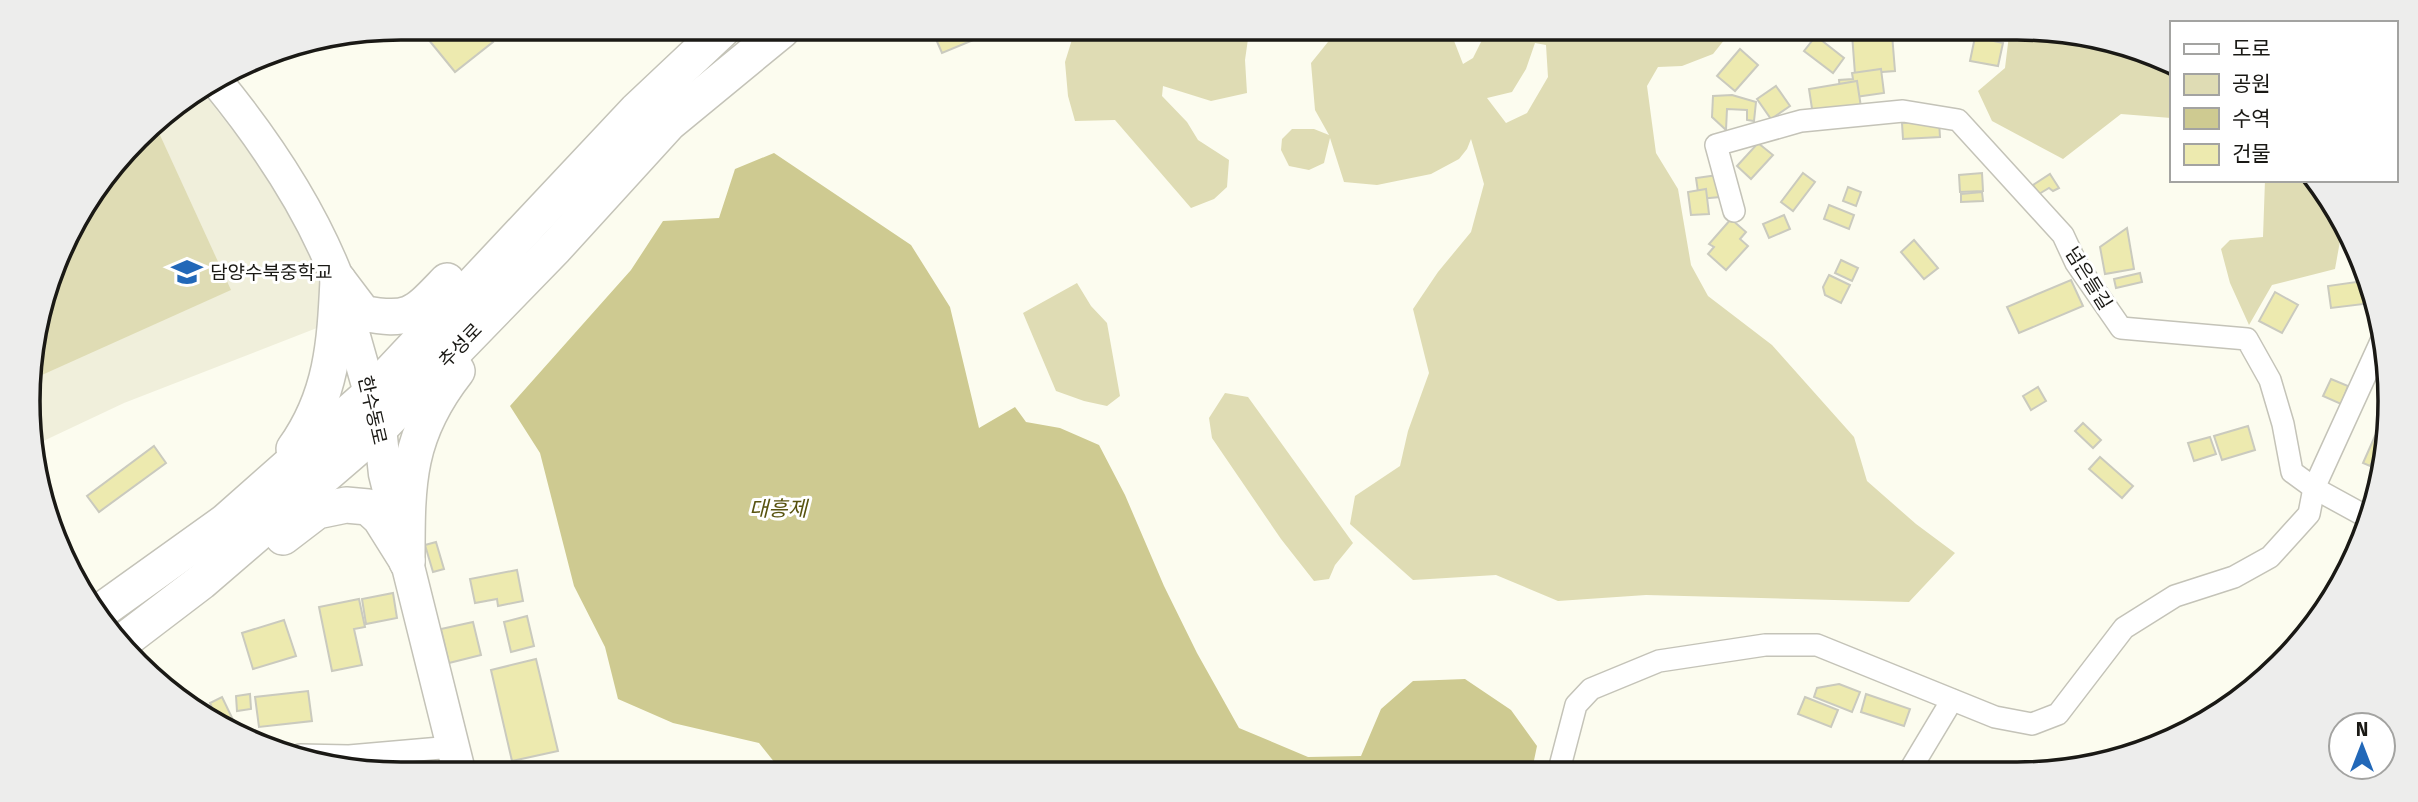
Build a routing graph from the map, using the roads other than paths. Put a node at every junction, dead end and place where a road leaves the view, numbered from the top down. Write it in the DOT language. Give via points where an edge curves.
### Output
graph roads {
  1 [pos="709,40"];
  2 [pos="710,40"];
  3 [pos="770,40"];
  4 [pos="222,88"];
  5 [pos="689,107"];
  6 [pos="1734,211"];
  7 [pos="338,280"];
  8 [pos="2375,354"];
  9 [pos="371,393"];
  10 [pos="380,428"];
  11 [pos="268,484"];
  12 [pos="2314,488"];
  13 [pos="2360,513"];
  14 [pos="407,562"];
  15 [pos="106,608"];
  16 [pos="129,637"];
  17 [pos="135,644"];
  18 [pos="1951,700"];
  19 [pos="331,755"];
  20 [pos="455,757"];
  21 [pos="1561,762"];
  22 [pos="1915,762"];
  1 -- 7 [label="main road" via="545,179 416,312 387,318 363,313"];
  2 -- 9 [label="main road, 추성로" via="637,110"];
  3 -- 5 [label="main road, 추성로"];
  4 -- 7 [label="street, 한수동로" via="285,171"];
  5 -- 10 [label="main road, 추성로" via="668,123 555,248"];
  5 -- 14 [label="main road" via="630,181 439,394 415,444 407,498"];
  6 -- 12 [label="street, 넘은들길" via="1716,145 1801,121 1903,111 1958,120 2063,235 2076,264 2121,328 2247,339 2270,380 2292,472"];
  7 -- 9 [label="street, 한수동로"];
  7 -- 11 [label="main road" via="335,343 323,394 309,428"];
  8 -- 12 [label="street"];
  9 -- 10 [label="street, 한수동로"];
  9 -- 11 [label="main road, 추성로"];
  10 -- 14 [label="street, 한수동로" via="385,474"];
  10 -- 16 [label="main road, 추성로" via="201,582"];
  11 -- 15 [label="main road, 추성로" via="225,522"];
  12 -- 13 [label="street"];
  12 -- 18 [label="street" via="2309,514 2270,557 2234,577 2175,596 2124,628 2058,715 2032,724 1995,718"];
  14 -- 17 [label="main road" via="368,507 346,505 317,511 164,628"];
  14 -- 20 [label="street, 한수동로"];
  18 -- 21 [label="street" via="1817,645 1765,645 1659,661 1591,689 1576,705"];
  18 -- 22 [label="street"];
  19 -- 20 [label="street"];
}
